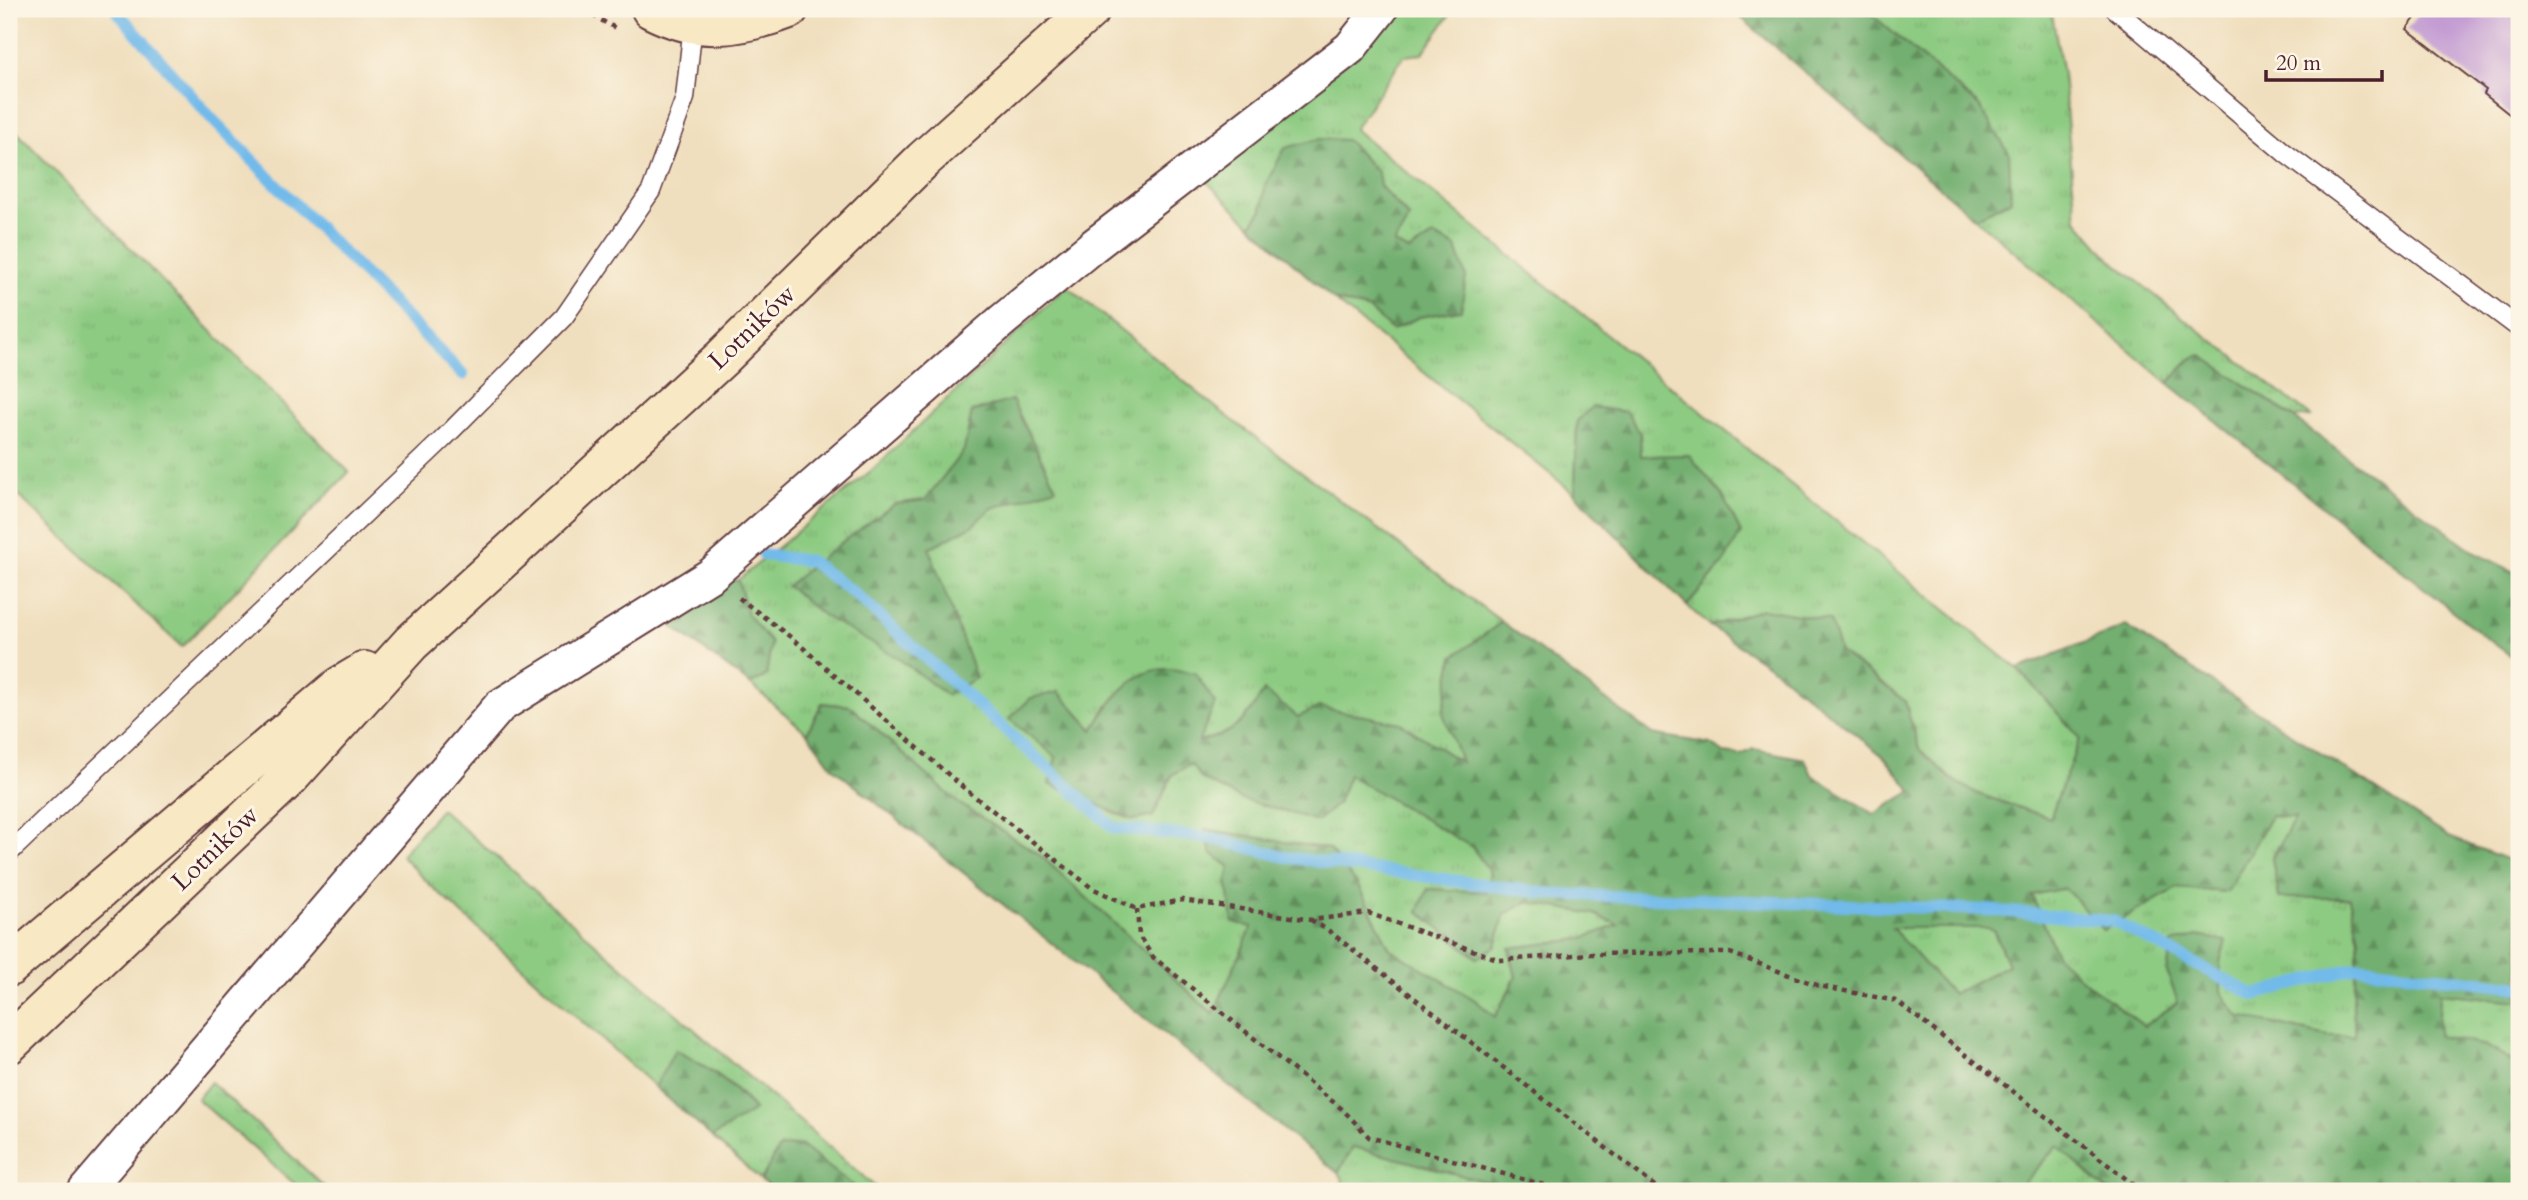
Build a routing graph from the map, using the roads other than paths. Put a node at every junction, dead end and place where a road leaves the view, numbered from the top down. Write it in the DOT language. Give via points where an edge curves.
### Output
graph roads {
  1 [pos="651,9"];
  2 [pos="789,9"];
  3 [pos="1091,9"];
  4 [pos="1381,9"];
  5 [pos="2115,9"];
  6 [pos="693,24"];
  7 [pos="2519,328"];
  8 [pos="411,643"];
  9 [pos="9,853"];
  10 [pos="9,967"];
  11 [pos="9,1044"];
  12 [pos="85,1191"];
  1 -- 6 [label="street"];
  2 -- 6 [label="street" via="755,22"];
  3 -- 8 [label="street, Lotników" via="923,160 722,358"];
  4 -- 12 [label="street" via="1350,48 1093,246 711,575 500,706"];
  5 -- 7 [label="lane" via="2280,160"];
  6 -- 9 [label="lane" via="684,98 651,191 564,317 443,439"];
  8 -- 10 [label="street, Lotników" via="340,686"];
  8 -- 11 [label="street, Lotników" via="289,778"];
}
